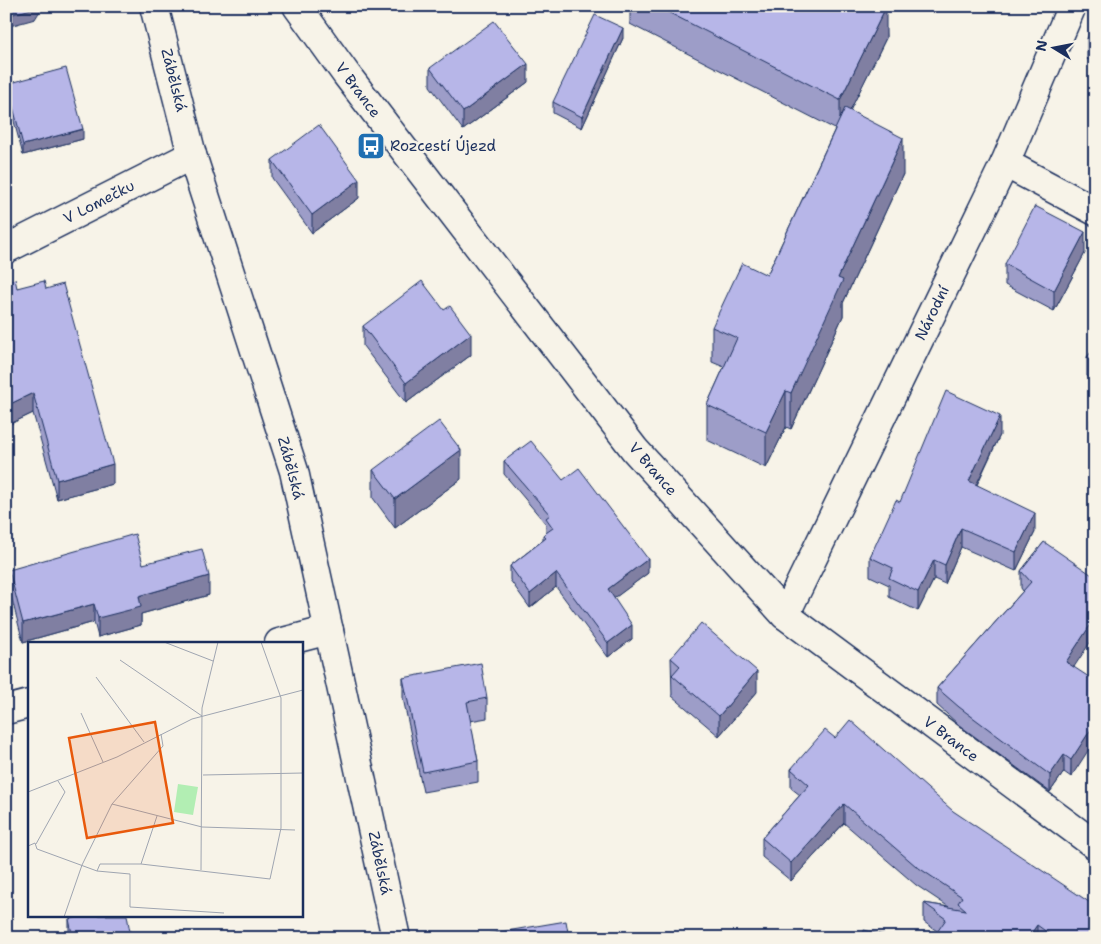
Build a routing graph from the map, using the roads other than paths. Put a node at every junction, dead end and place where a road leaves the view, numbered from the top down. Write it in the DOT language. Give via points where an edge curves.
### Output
graph roads {
  1 [pos="154,6"];
  2 [pos="297,6"];
  3 [pos="1072,6"];
  4 [pos="192,155"];
  5 [pos="1005,163"];
  6 [pos="1095,211"];
  7 [pos="6,249"];
  8 [pos="784,615"];
  9 [pos="329,630"];
  10 [pos="283,642"];
  11 [pos="28,704"];
  12 [pos="6,710"];
  13 [pos="1095,845"];
  14 [pos="396,938"];
  1 -- 4 [label="street, Zábělská"];
  2 -- 8 [label="street, V Brance" via="635,450"];
  3 -- 5 [label="street, Národní"];
  4 -- 7 [label="street, V Lomečku"];
  4 -- 9 [label="street, Zábělská" via="294,471"];
  5 -- 6 [label="street"];
  5 -- 8 [label="street, Národní"];
  8 -- 13 [label="street, V Brance"];
  9 -- 10 [label="street"];
  9 -- 14 [label="street, Zábělská"];
  11 -- 12 [label="street"];
}
